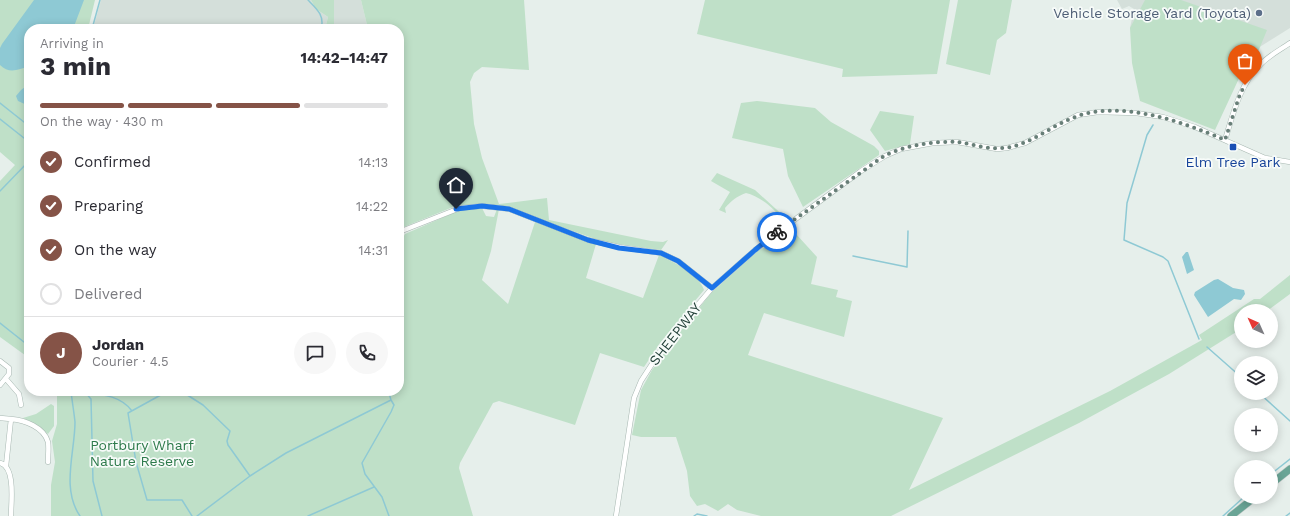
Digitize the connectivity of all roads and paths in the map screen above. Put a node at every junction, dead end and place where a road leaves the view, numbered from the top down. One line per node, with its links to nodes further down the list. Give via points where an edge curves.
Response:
1 (1290, 43): 2 (street, via 1270,56 1250,76 1240,94)
2 (1225, 140): 3 (street, SHEEPWAY, via 1265,158); 5 (street, SHEEPWAY, via 1163,117 1098,112 1078,116 1025,143 1007,148 997,149 957,142 901,149 884,156 861,171 797,218)
3 (1290, 162)
4 (404, 230): 5 (street, via 456,209 482,206 509,209 588,240 619,248 661,253 678,261)
5 (712, 288): 19 (street, SHEEPWAY, via 668,341 641,381 631,412)
6 (0, 361): 7 (street, via 9,370)
7 (6, 379): 8 (street); 9 (street, via 19,394)
8 (0, 385)
9 (21, 405)
10 (0, 418): 11 (street)
11 (11, 419): 12 (street, via 27,423 44,435 48,442); 14 (street)
12 (48, 462)
13 (0, 463): 14 (street)
14 (6, 466): 18 (street, via 12,479)
15 (1290, 469): 16 (main road)
16 (1278, 478)
17 (1246, 504): 20 (main road)
18 (11, 516)
19 (616, 516)
20 (1231, 516)

